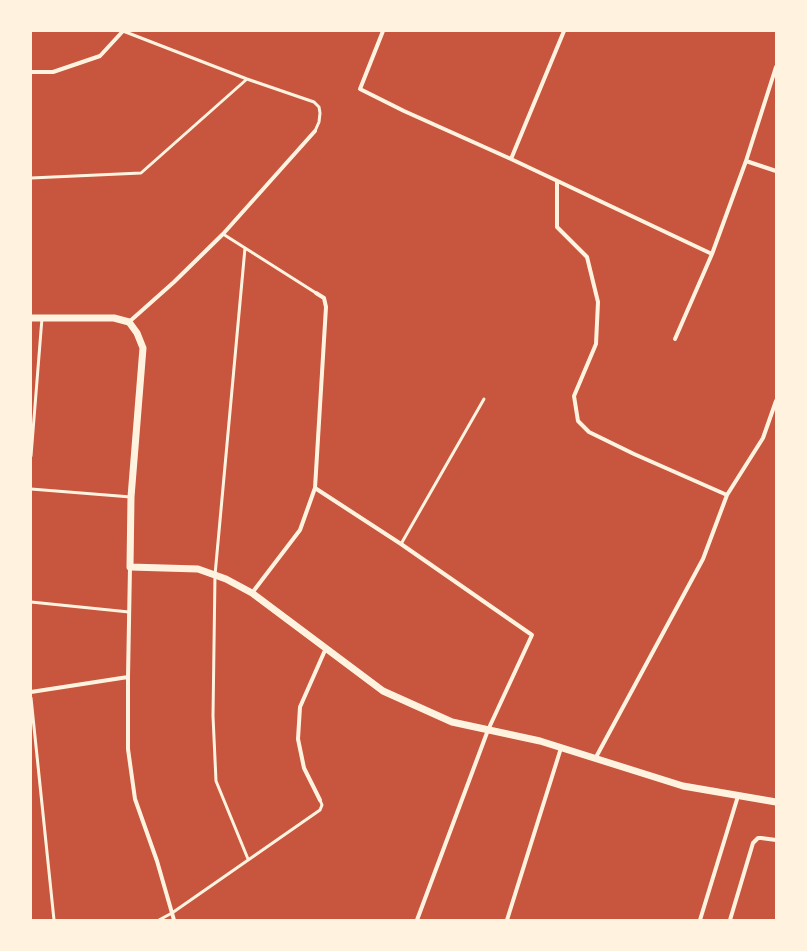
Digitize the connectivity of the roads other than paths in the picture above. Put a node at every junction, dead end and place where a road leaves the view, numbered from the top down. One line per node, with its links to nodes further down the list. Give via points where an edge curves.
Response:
1 (123, 31): 5 (street, via 100,56 53,72); 6 (lane)
2 (383, 31): 8 (street, via 360,89)
3 (564, 31): 8 (street)
4 (776, 67): 9 (street)
5 (31, 72)
6 (247, 79): 7 (lane, via 314,102 319,106 320,113); 11 (lane, via 141,173)
7 (315, 131): 13 (street)
8 (511, 159): 12 (street)
9 (746, 161): 10 (street); 15 (street)
10 (776, 171)
11 (31, 178)
12 (557, 181): 15 (street); 26 (street, via 557,227 587,257 598,302 596,344 574,396 578,421 589,432)
13 (223, 234): 14 (lane); 19 (street)
14 (245, 248): 16 (lane); 30 (lane)
15 (712, 254): 20 (street)
16 (316, 293): 24 (street, via 324,298 326,307)
17 (31, 318): 18 (street)
18 (42, 318): 19 (street, via 114,318); 23 (lane)
19 (128, 322): 27 (street, via 137,333 143,348)
20 (676, 339)
21 (484, 399): 28 (lane)
22 (776, 401): 26 (street, via 763,438)
23 (31, 456)
24 (315, 488): 28 (street); 31 (street, via 300,530)
25 (31, 489): 27 (lane)
26 (727, 495): 40 (street, via 703,559)
27 (131, 497): 29 (street)
28 (401, 544): 38 (street, via 532,635)
29 (130, 567): 30 (street, via 198,569); 33 (street)
30 (215, 575): 31 (street); 45 (lane, via 213,716 216,782)
31 (252, 592): 34 (street)
32 (31, 602): 33 (lane)
33 (129, 612): 35 (street)
34 (326, 648): 38 (street, via 384,691 452,722); 42 (street, via 300,707 298,739 304,768)
35 (128, 677): 36 (street); 46 (street, via 128,749 135,799)
36 (31, 692)
37 (31, 698): 47 (lane)
38 (488, 730): 39 (street); 50 (street)
39 (561, 748): 40 (street); 51 (street)
40 (595, 759): 41 (street, via 683,786)
41 (738, 796): 43 (street); 52 (street)
42 (320, 800): 45 (lane, via 320,810)
43 (776, 802)
44 (776, 840): 53 (street, via 758,838 753,843)
45 (248, 859): 46 (lane)
46 (172, 912): 48 (lane); 49 (street)
47 (54, 920)
48 (159, 920)
49 (174, 920)
50 (417, 920)
51 (507, 920)
52 (700, 920)
53 (730, 920)

